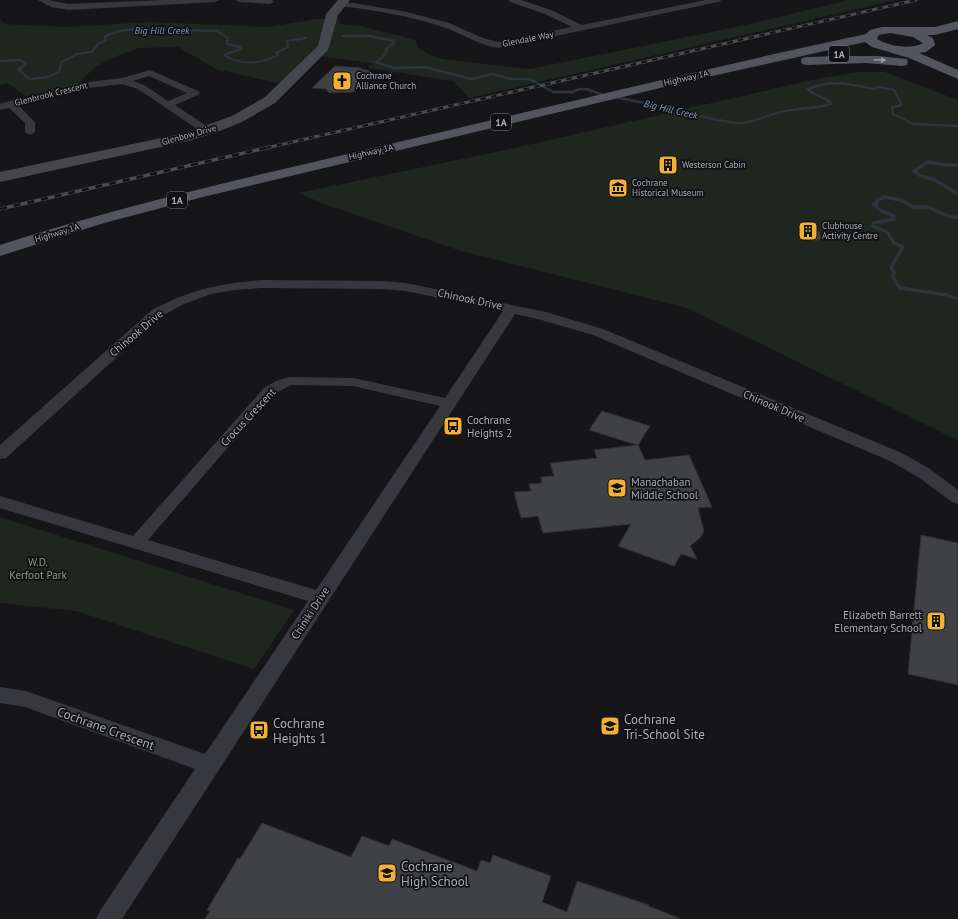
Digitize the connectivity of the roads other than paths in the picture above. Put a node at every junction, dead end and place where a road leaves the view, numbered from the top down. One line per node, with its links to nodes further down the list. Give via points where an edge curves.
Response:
1 (42, 0): 6 (street, via 68,7)
2 (215, 0): 6 (street)
3 (239, 0): 7 (street)
4 (513, 0): 10 (street)
5 (718, 0): 12 (street, Glendale Way)
6 (122, 2)
7 (270, 2)
8 (342, 2): 12 (street, Glendale Way, via 417,16 492,44 504,44); 27 (street, Glenbow Drive, via 332,14 324,47 317,56 270,100 237,119)
9 (542, 2): 10 (street)
10 (532, 6): 12 (street)
11 (958, 26): 13 (main road, via 935,31)
12 (581, 28)
13 (901, 30): 15 (main road, Highway 1A, via 876,32); 16 (main road, via 919,35)
14 (958, 32): 16 (main road)
15 (870, 37): 17 (main road, via 876,44); 19 (main road, Highway 1A / 1A)
16 (929, 43): 17 (main road, Highway 1A, via 915,51); 20 (main road, via 933,51)
17 (895, 50): 18 (main road, Highway 1A / 1A, via 852,51); 21 (main road, via 926,60)
18 (786, 62): 19 (main road, Highway 1A / 1A); 22 (main road, one-way to 22, via 888,60 921,66)
19 (744, 64): 30 (main road, Highway 1A / 1A, via 103,218)
20 (958, 65)
21 (958, 75)
22 (958, 80)
23 (122, 81): 24 (street, Glenbrook Crescent, via 80,86); 25 (street, Glenbrook Crescent, via 141,87); 25 (street, via 150,73 195,93)
24 (11, 104): 26 (street, Glenbrook Crescent); 28 (street, via 30,122)
25 (166, 105): 27 (street, Glenbrook Crescent)
26 (0, 107)
27 (208, 131): 29 (street, Glenbow Drive)
28 (30, 132)
29 (0, 178)
30 (0, 251)
31 (512, 308): 32 (street, Chiniki Drive); 33 (street, Chinook Drive, via 427,290 394,286 256,284 208,291 176,302 147,321); 34 (street, Chinook Drive, via 598,332 896,457 924,473)
32 (449, 403): 36 (street, Crocus Crescent, via 360,382 296,381 280,384 269,391); 37 (street, Chiniki Drive)
33 (0, 454)
34 (958, 498)
35 (0, 502): 36 (street)
36 (136, 543): 37 (street)
37 (320, 598): 39 (street, Chiniki Drive)
38 (0, 695): 39 (street, Cochrane Crescent, via 26,699)
39 (210, 765): 40 (street, Chiniki Drive)
40 (108, 919)

